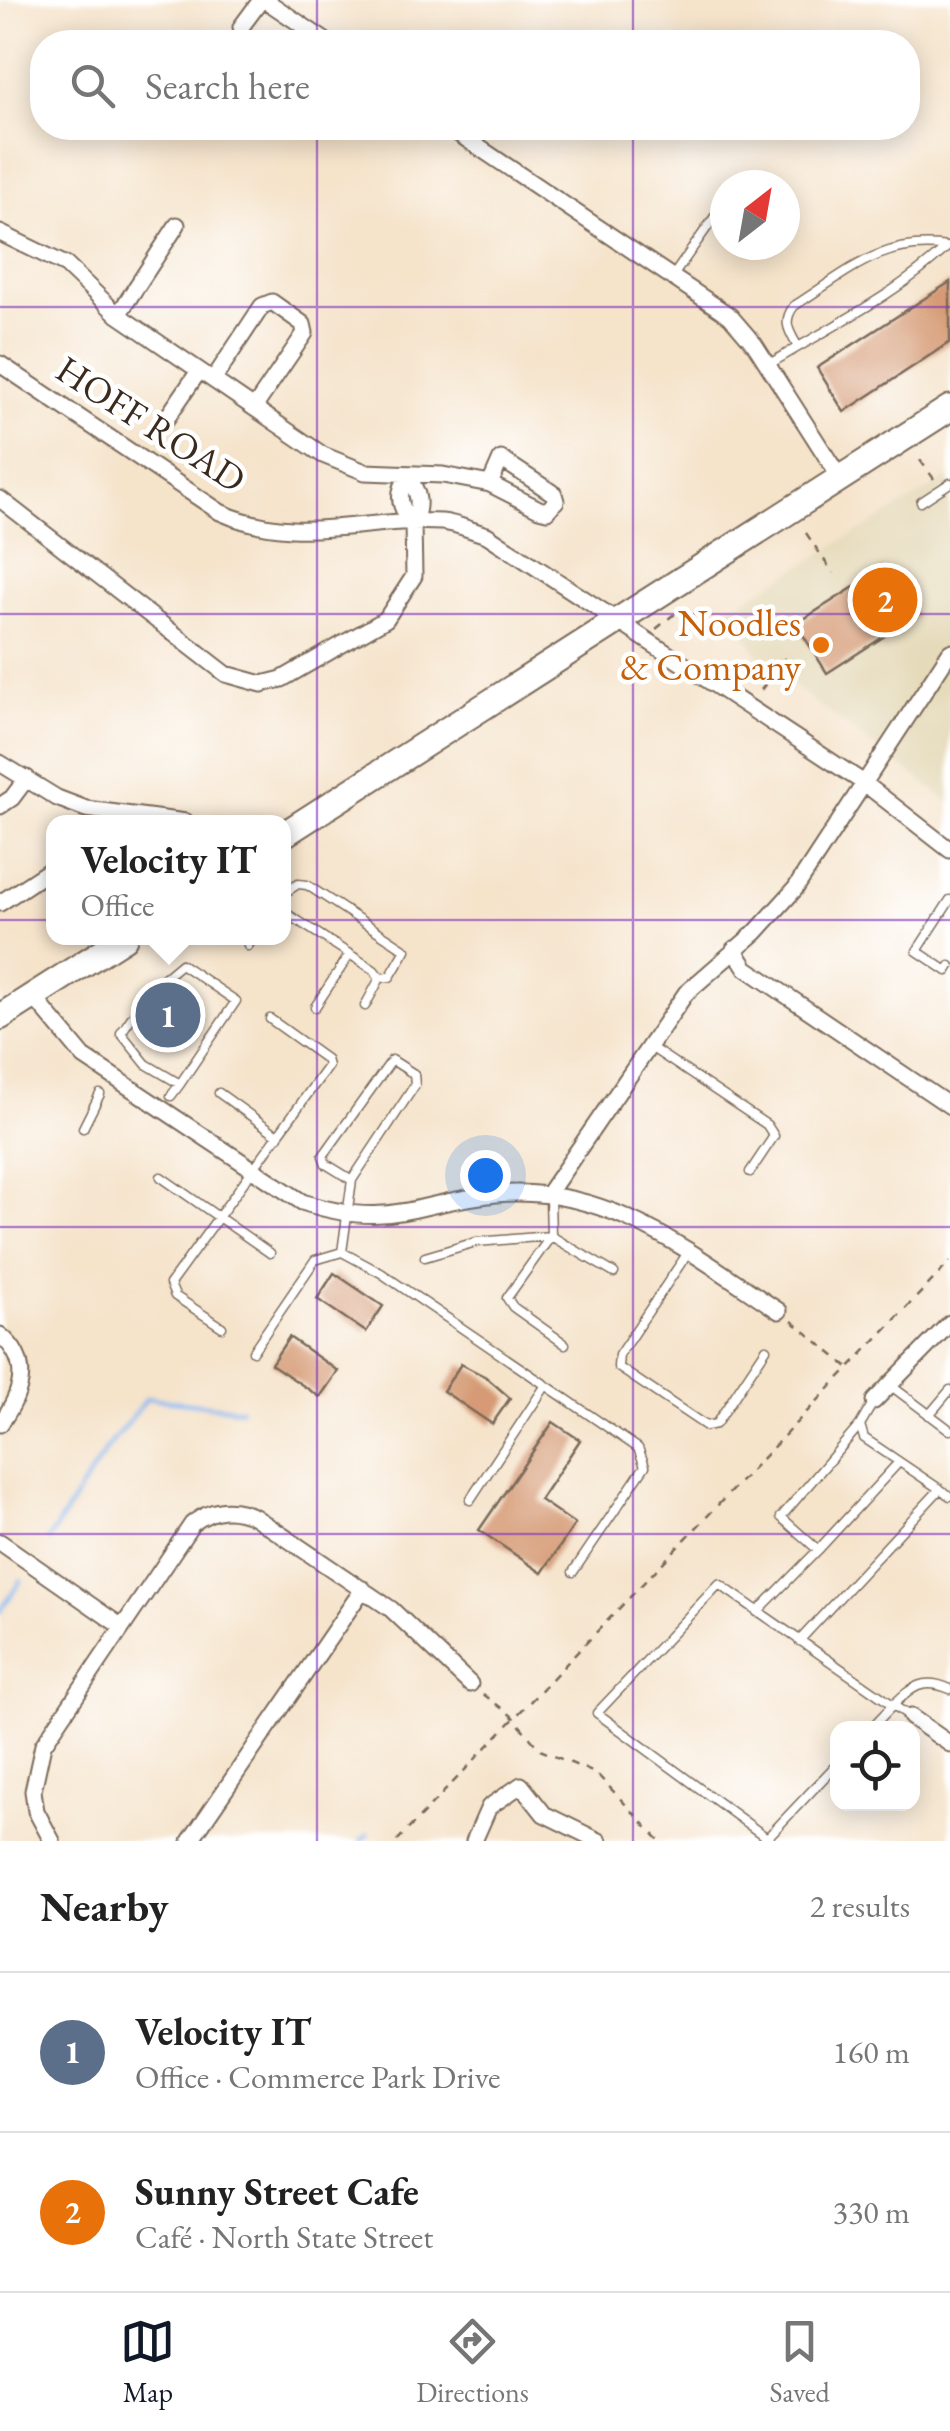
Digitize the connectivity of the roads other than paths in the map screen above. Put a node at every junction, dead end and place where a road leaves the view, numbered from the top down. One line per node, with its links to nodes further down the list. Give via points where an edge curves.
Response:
1 (263, 0): 2 (street); 3 (street)
2 (240, 27)
3 (308, 30)
4 (468, 140): 8 (street)
5 (710, 223): 8 (lane)
6 (177, 226): 9 (street)
7 (0, 232): 9 (street, via 66,265)
8 (672, 276): 12 (street, via 730,316)
9 (118, 315): 13 (street)
10 (798, 347): 10 (lane, via 927,266 948,247 913,242 883,250 794,306 787,327); 12 (lane)
11 (0, 364): 24 (street, HOFF ROAD, via 244,523 308,531)
12 (768, 365): 19 (street)
13 (199, 371): 14 (street); 17 (street)
14 (214, 380): 15 (street); 15 (street, via 262,306 272,302 303,324 305,333)
15 (254, 408): 18 (street, via 323,455 366,472)
16 (950, 408): 19 (main road)
17 (164, 422)
18 (408, 477): 21 (street); 24 (street, via 400,487 401,510)
19 (840, 478): 25 (main road)
20 (950, 483): 23 (lane)
21 (490, 484)
22 (0, 498): 24 (street, via 226,674 262,684 299,671 386,619 414,576)
23 (921, 502)
24 (413, 524): 25 (street, HOFF ROAD, via 444,522 486,535)
25 (613, 621): 29 (street, HOFF ROAD); 32 (main road)
26 (950, 652): 29 (street)
27 (0, 763): 28 (street)
28 (26, 778): 30 (street); 31 (street)
29 (864, 783): 33 (street, HOFF ROAD); 40 (street, via 795,889)
30 (0, 806)
31 (82, 815)
32 (291, 830)
33 (950, 850)
34 (46, 873): 37 (street)
35 (291, 889): 43 (lane, via 314,888 406,950 390,977)
36 (950, 901): 42 (lane, via 917,951 947,971)
37 (0, 903)
38 (291, 916): 41 (lane)
39 (113, 945): 44 (main road)
40 (734, 949): 49 (street, via 686,993); 54 (street, via 746,968)
41 (350, 954): 43 (lane); 46 (lane)
42 (950, 966)
43 (380, 978): 45 (lane)
44 (32, 996): 47 (main road); 53 (street, via 66,1041 110,1080)
45 (365, 1006)
46 (316, 1007)
47 (0, 1018)
48 (270, 1020): 56 (lane, via 328,1062)
49 (649, 1046): 58 (lane, via 767,1126 774,1136); 61 (street)
50 (180, 1084): 50 (lane, via 236,1000 180,964 151,989 121,1033 146,1064); 53 (lane)
51 (218, 1092): 56 (lane)
52 (100, 1094): 55 (lane)
53 (167, 1103): 57 (street)
54 (950, 1106)
55 (83, 1128)
56 (279, 1136): 57 (lane)
57 (253, 1172): 62 (street, via 302,1202); 63 (lane)
58 (750, 1172)
59 (161, 1177): 63 (lane)
60 (352, 1180): 60 (lane, via 415,1085 414,1074 392,1060 323,1156); 62 (lane)
61 (548, 1194): 62 (street, via 495,1194 406,1214); 64 (lane); 65 (street, via 612,1209)
62 (348, 1214): 66 (lane)
63 (218, 1217): 67 (lane); 72 (lane, via 170,1284 175,1296)
64 (551, 1236): 68 (lane, via 476,1242); 69 (lane); 74 (lane, via 507,1298)
65 (689, 1251): 70 (street); 75 (lane, via 619,1355 618,1367 706,1426 716,1424)
66 (342, 1252): 76 (lane, via 315,1260); 78 (lane)
67 (270, 1253)
68 (424, 1257)
69 (614, 1273)
70 (779, 1311)
71 (950, 1323): 77 (street)
72 (222, 1327)
73 (0, 1335): 82 (street, via 18,1356 22,1376 18,1398)
74 (565, 1344)
75 (766, 1349)
76 (254, 1352)
77 (890, 1385): 80 (street); 81 (lane)
78 (546, 1386): 88 (lane); 91 (lane, via 638,1448 645,1466)
79 (950, 1390): 81 (lane)
80 (874, 1401): 83 (lane)
81 (929, 1414): 84 (lane)
82 (0, 1424)
83 (860, 1425): 85 (lane, via 864,1438); 90 (lane, via 782,1517)
84 (950, 1430)
85 (899, 1462): 86 (lane); 90 (lane)
86 (940, 1489): 87 (lane); 95 (lane)
87 (950, 1496)
88 (470, 1500)
89 (0, 1542): 94 (street)
90 (818, 1550): 93 (lane)
91 (573, 1572)
92 (363, 1589): 94 (street, via 255,1517 215,1511 192,1524); 96 (street); 104 (street)
93 (758, 1612): 95 (lane); 102 (lane, via 719,1584 597,1714 767,1838)
94 (122, 1627): 103 (street, via 36,1763 36,1810)
95 (799, 1641): 98 (lane)
96 (470, 1684)
97 (950, 1689): 98 (lane, via 915,1684)
98 (893, 1705): 99 (lane); 100 (lane)
99 (911, 1717): 101 (street)
100 (877, 1721)
101 (950, 1744)
102 (830, 1772)
103 (52, 1841)
104 (190, 1841)
105 (474, 1841): 106 (street, via 489,1808 521,1784 544,1814)
106 (599, 1841)

